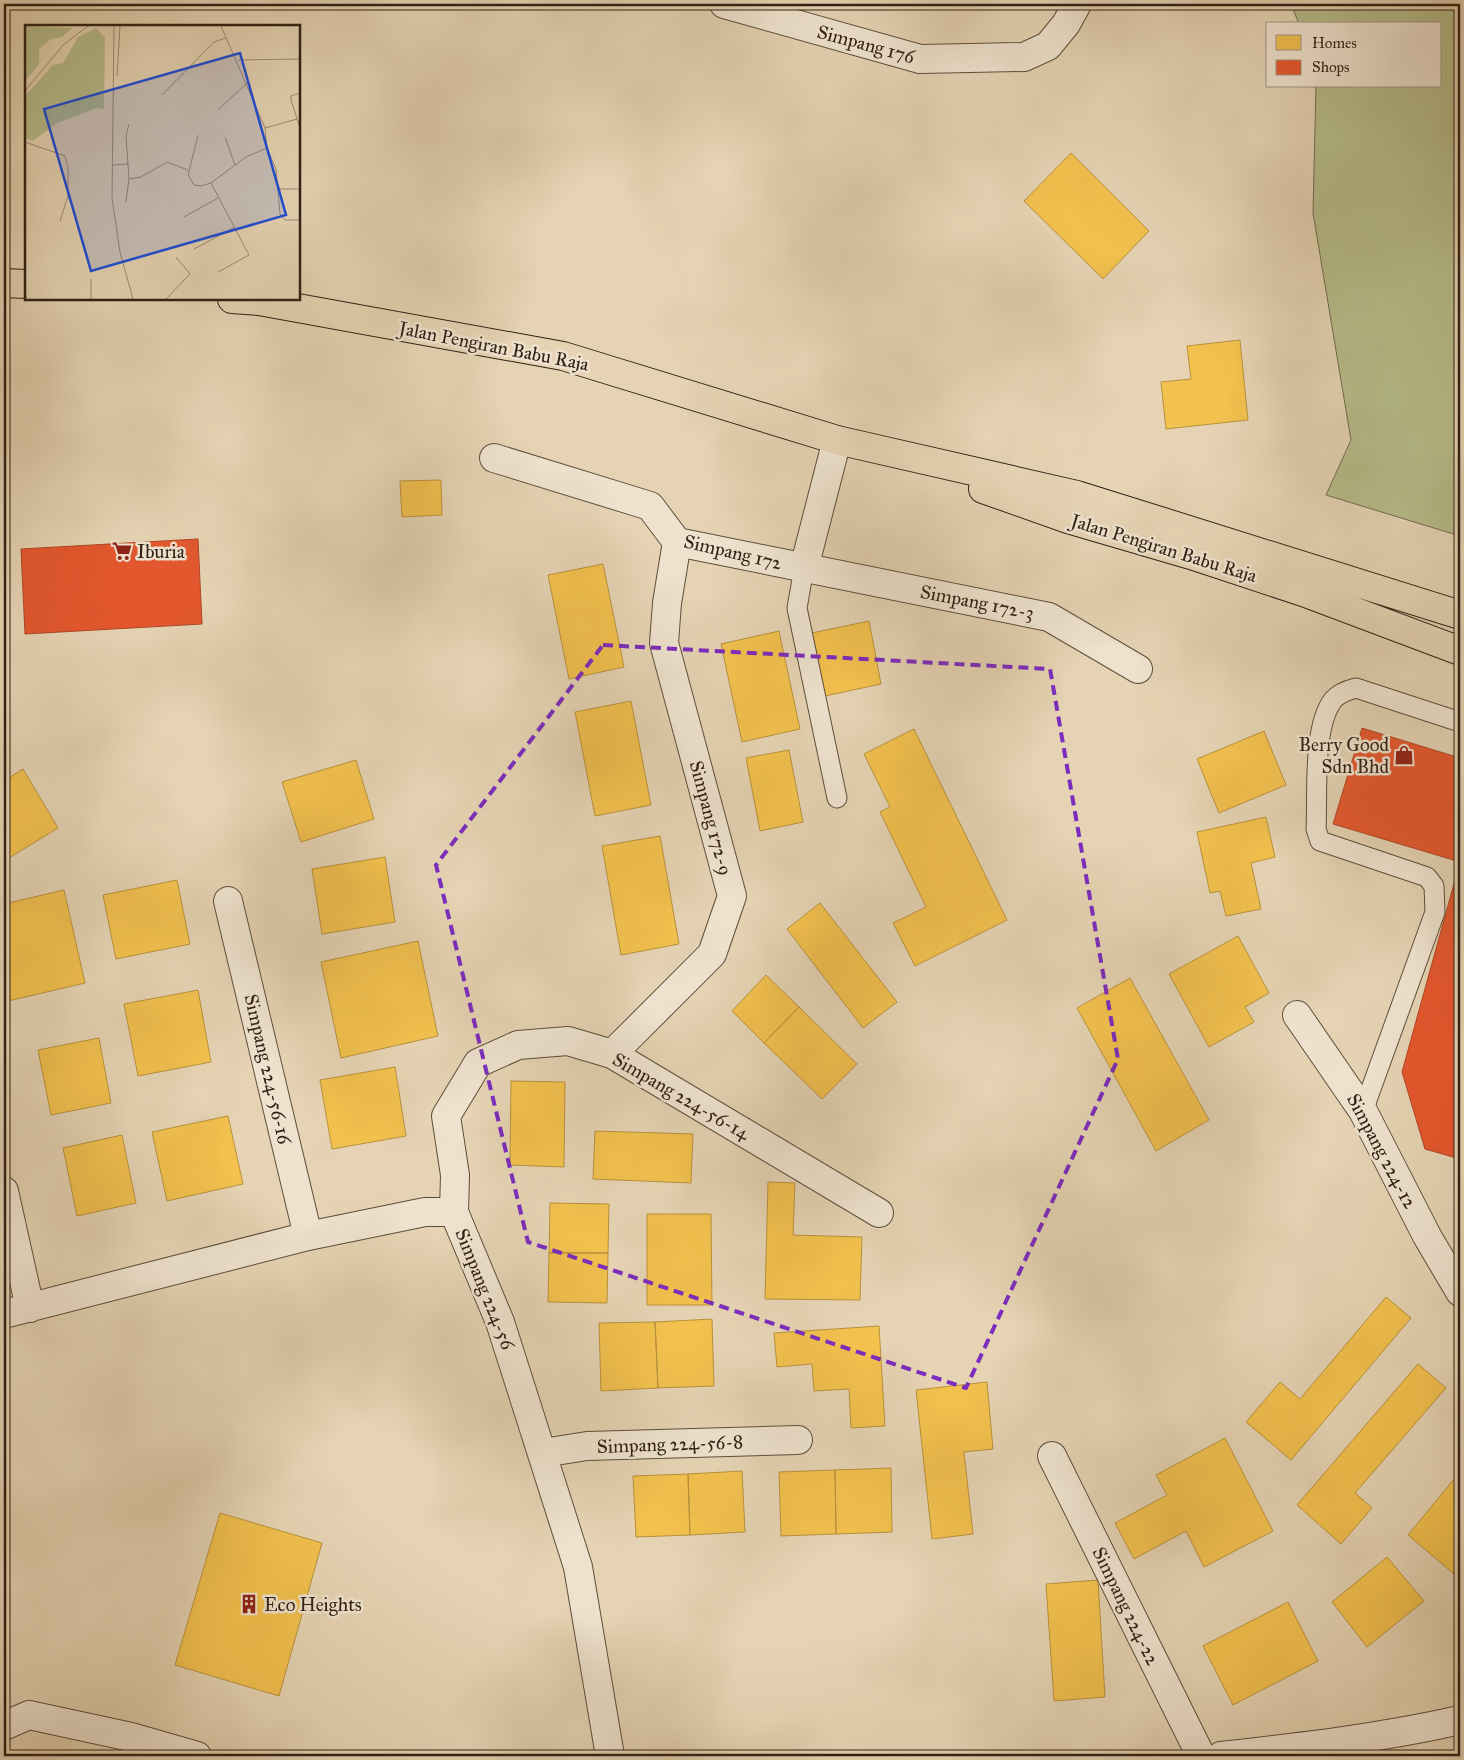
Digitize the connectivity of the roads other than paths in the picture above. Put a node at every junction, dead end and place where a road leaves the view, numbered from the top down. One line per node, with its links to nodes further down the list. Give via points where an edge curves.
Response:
1 (724, 4): 2 (street, Simpang 176, via 920,60 1024,57 1048,46)
2 (1077, 4)
3 (4, 284): 4 (main road)
4 (25, 284)
5 (246, 300): 6 (main road, Jalan Pengiran Babu Raja, via 563,356)
6 (837, 440): 7 (main road, Jalan Pengiran Babu Raja); 10 (street, Simpang 172)
7 (866, 447): 11 (main road, Jalan Pengiran Babu Raja, via 1077,495); 12 (main road, Jalan Pengiran Babu Raja, via 1068,519 1303,592)
8 (494, 458): 9 (street, Simpang 172, via 650,506)
9 (678, 542): 10 (street, Simpang 172); 18 (street, Simpang 172-9, via 667,603 664,643 732,896 712,954)
10 (804, 568): 13 (street, Simpang 172-3, via 1049,617); 15 (lane, via 797,608)
11 (1460, 615)
12 (1460, 651)
13 (1138, 669)
14 (1460, 722): 19 (lane, via 1356,688 1345,690 1333,700 1318,741 1316,829 1320,841 1427,877 1434,886 1435,912)
15 (837, 798)
16 (228, 901): 23 (street, Simpang 224-56-16)
17 (1297, 1015): 19 (street, Simpang 224-12)
18 (612, 1054): 21 (street, Simpang 224-56-14, via 568,1041 518,1045 478,1063 446,1116 455,1175); 22 (street, Simpang 224-56-14)
19 (1363, 1111): 24 (street, Simpang 224-12, via 1427,1236)
20 (4, 1191): 25 (street)
21 (454, 1212): 23 (street, Simpang 224-56, via 425,1212); 28 (street, Simpang 224-56, via 500,1322)
22 (879, 1213)
23 (308, 1236): 25 (street, Simpang 224-56)
24 (1460, 1292)
25 (30, 1308): 26 (street, Simpang 224-56)
26 (4, 1314)
27 (798, 1440): 28 (street, Simpang 224-56-8, via 587,1446)
28 (543, 1453): 34 (street, Simpang 224-56, via 578,1567)
29 (1052, 1456): 35 (street, Simpang 224-22)
30 (1460, 1720): 32 (street)
31 (4, 1726): 33 (street, via 29,1715 131,1737)
32 (1406, 1744): 36 (street, via 1312,1746)
33 (197, 1756)
34 (610, 1756)
35 (1201, 1756)
36 (1221, 1756)

